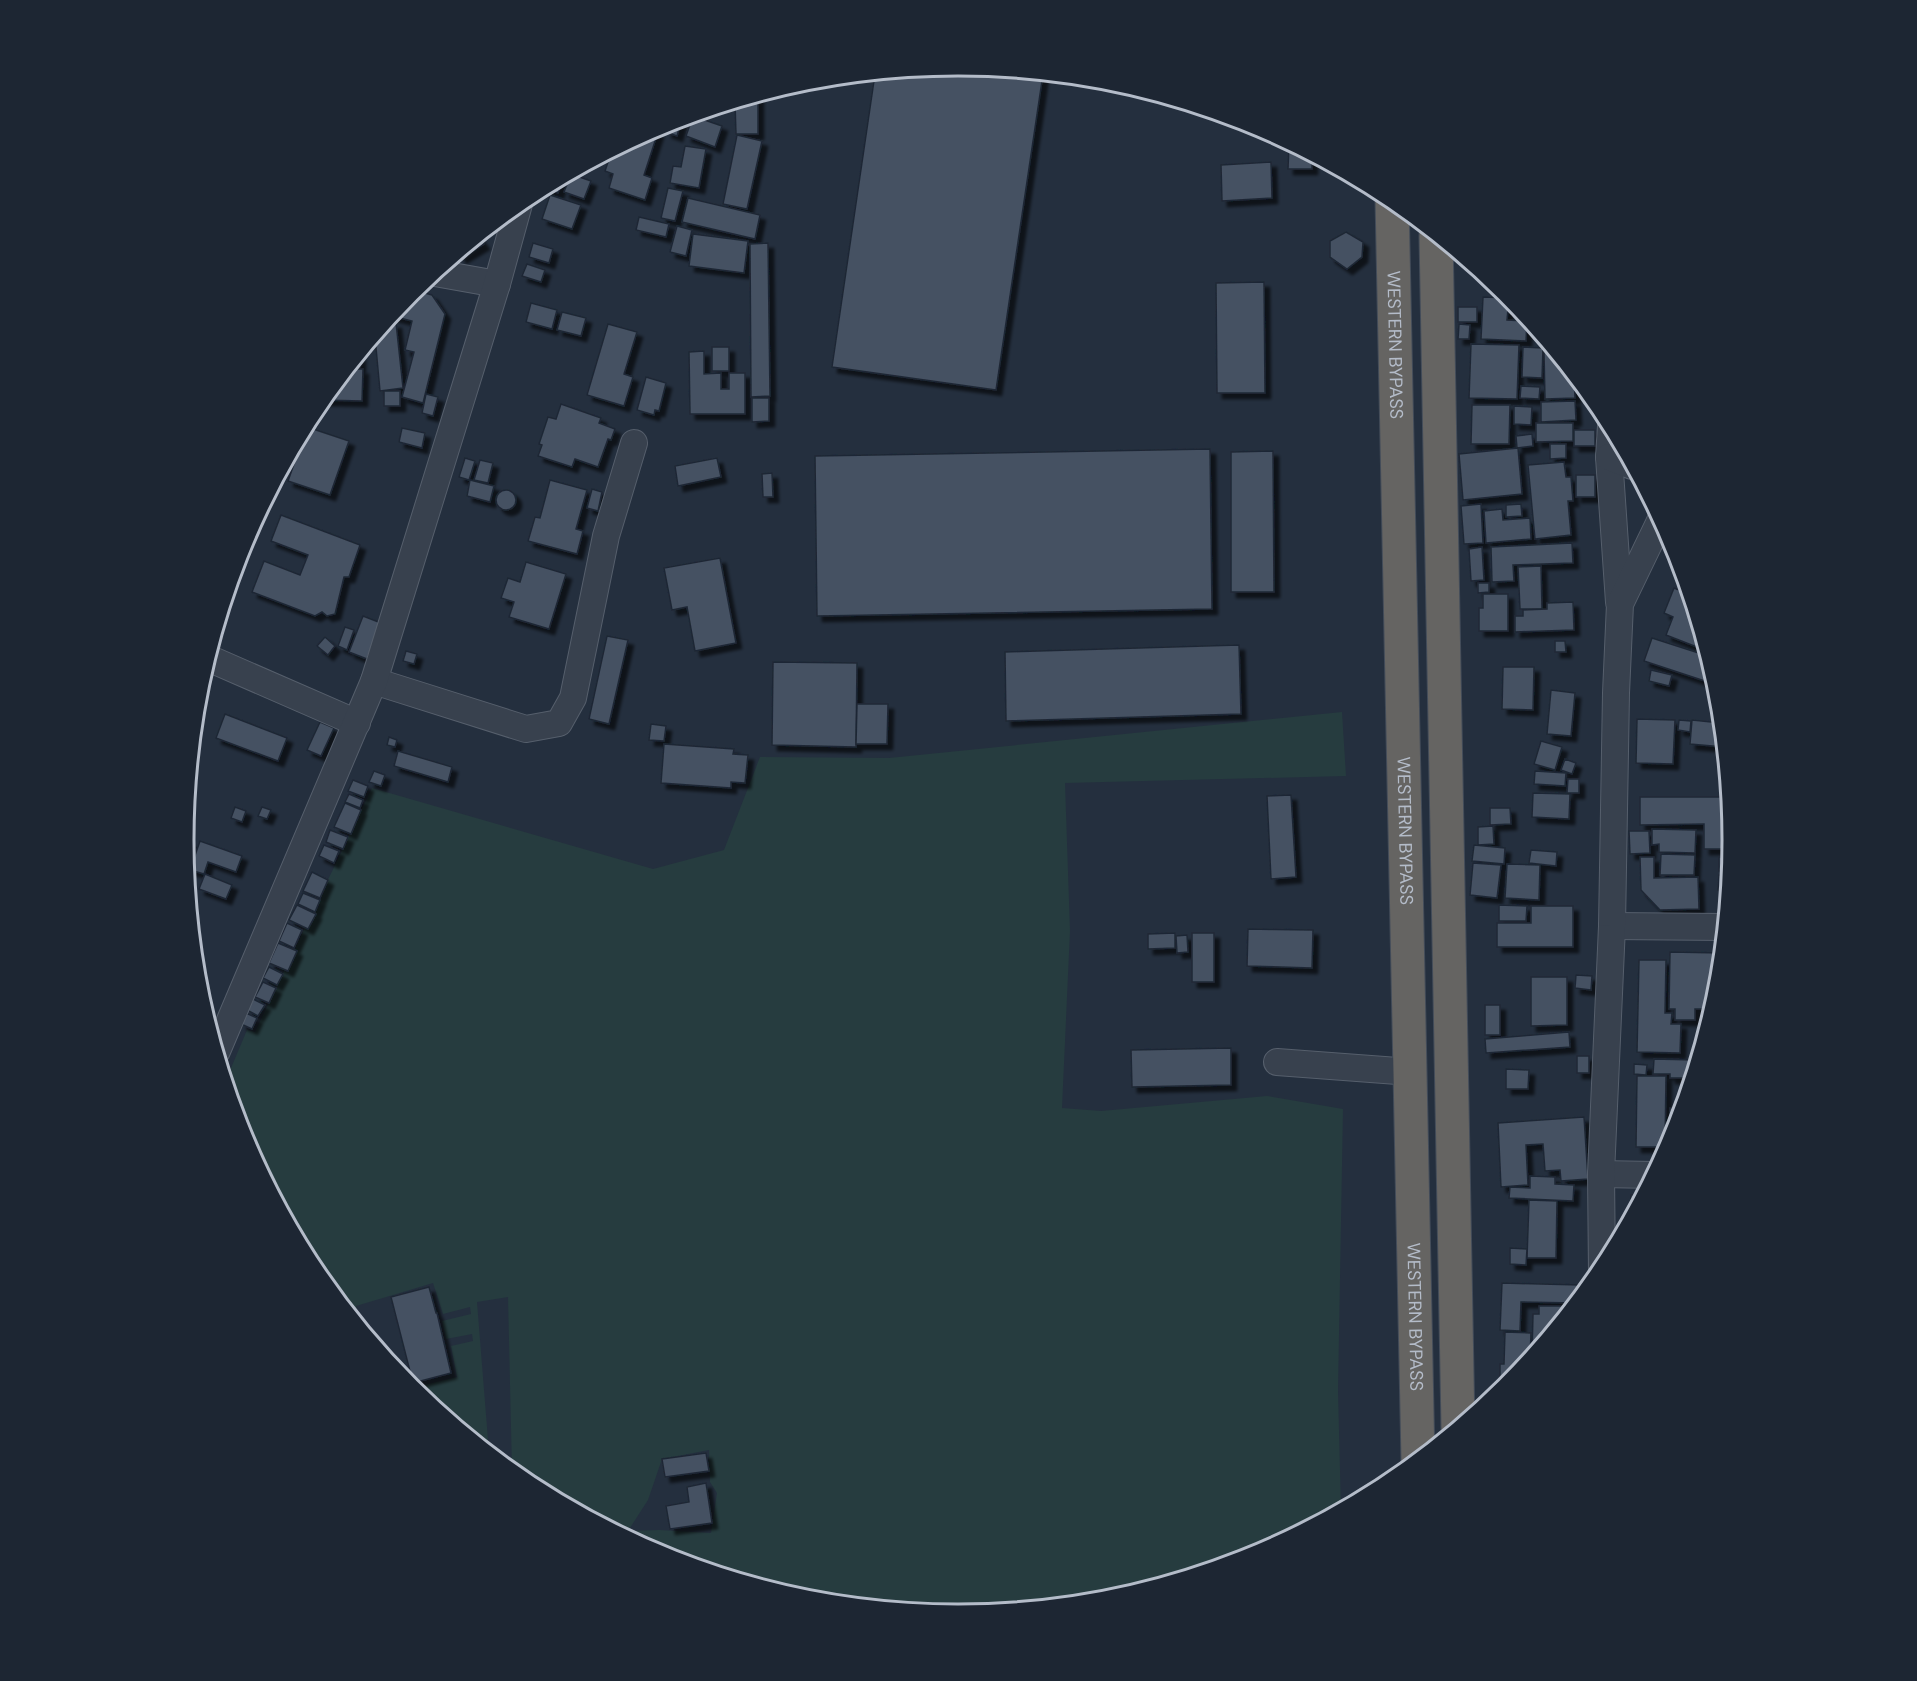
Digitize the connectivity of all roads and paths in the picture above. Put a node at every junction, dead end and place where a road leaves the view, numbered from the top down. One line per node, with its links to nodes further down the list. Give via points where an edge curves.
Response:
1 (1392, 212): 17 (highway, WESTERN BYPASS)
2 (515, 218): 5 (street)
3 (1436, 244): 21 (highway)
4 (445, 275): 5 (street)
5 (497, 284): 11 (street)
6 (634, 443): 11 (street, via 606,537 573,698 559,723 526,729)
7 (1621, 461): 9 (street)
8 (1656, 530): 9 (street)
9 (1620, 604): 13 (street)
10 (216, 662): 12 (street)
11 (374, 681): 12 (street)
12 (357, 723): 15 (street)
13 (1612, 926): 14 (street); 18 (street)
14 (1717, 927)
15 (222, 1040)
16 (1277, 1062): 17 (street)
17 (1411, 1072): 22 (highway, WESTERN BYPASS)
18 (1601, 1174): 19 (street); 20 (street)
19 (1645, 1175)
20 (1602, 1252)
21 (1458, 1419)
22 (1418, 1451)

